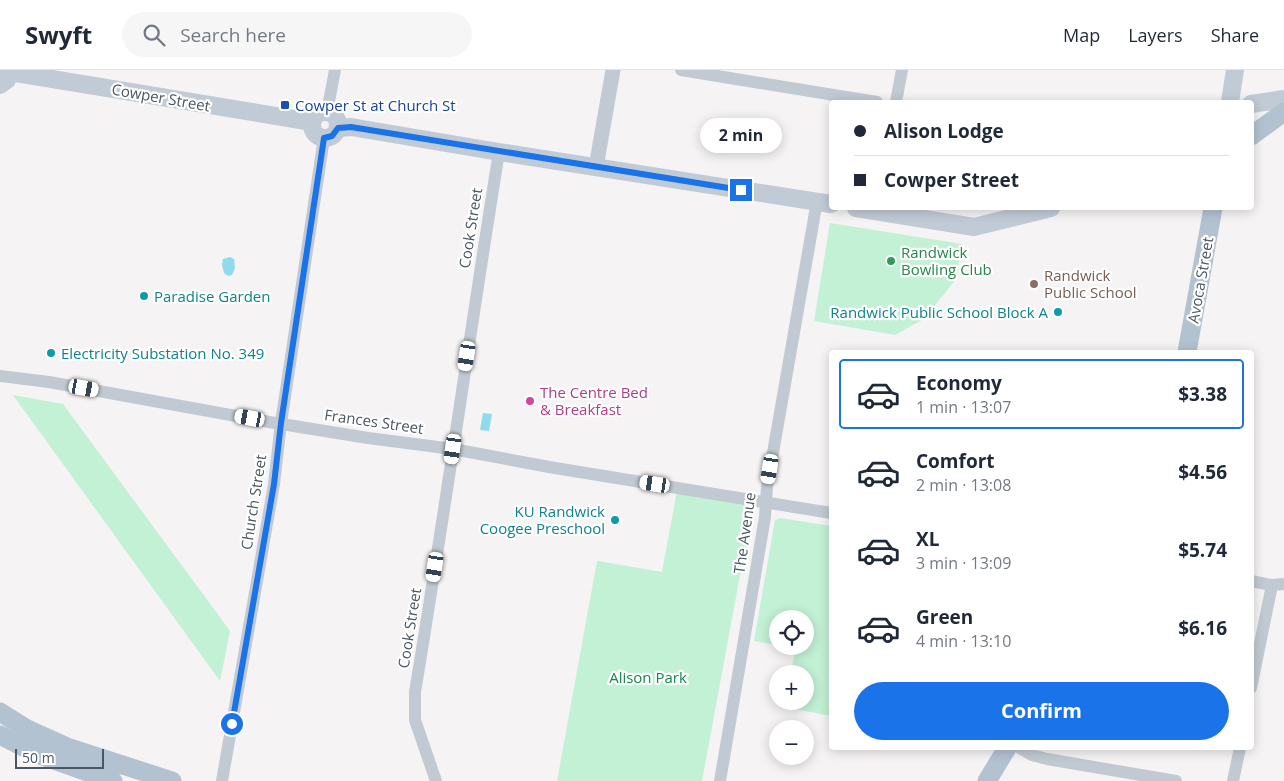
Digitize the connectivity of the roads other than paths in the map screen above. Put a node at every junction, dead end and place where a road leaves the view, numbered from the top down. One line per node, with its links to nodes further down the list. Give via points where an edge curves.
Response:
1 (335, 70): 13 (street)
2 (613, 70): 19 (street)
3 (681, 70): 6 (street)
4 (902, 70): 11 (street)
5 (1235, 70): 8 (main road)
6 (720, 73): 10 (street)
7 (6, 76): 15 (main road, Cowper Street)
8 (1235, 99)
9 (1284, 99): 12 (main road)
10 (866, 100)
11 (896, 100)
12 (1254, 104)
13 (327, 112): 15 (main road, via 317,115); 16 (main road, via 336,118)
14 (1284, 112): 17 (main road)
15 (312, 122): 16 (main road, via 315,133 320,137)
16 (331, 133): 18 (main road, via 351,127); 26 (street, Church Street)
17 (1254, 134)
18 (498, 152): 19 (main road); 27 (street, Cook Street)
19 (596, 167): 20 (main road)
20 (824, 202): 28 (street, The Avenue, via 771,460)
21 (885, 210): 22 (main road, via 974,226)
22 (1042, 210)
23 (1212, 210): 24 (main road, Avoca Street)
24 (1187, 350)
25 (0, 376): 26 (street, Frances Street)
26 (281, 423): 27 (street, Frances Street); 40 (street, Church Street, via 274,484)
27 (453, 449): 28 (street, Frances Street); 41 (street, Cook Street, via 414,704 417,727)
28 (766, 502): 29 (street, Frances Street); 42 (street, The Avenue)
29 (829, 513)
30 (1254, 581): 31 (street)
31 (1278, 584): 32 (street)
32 (1254, 676)
33 (0, 712): 39 (main road, via 26,729 68,747)
34 (0, 735): 38 (main road, via 37,754)
35 (1006, 750): 43 (main road)
36 (1023, 750): 44 (street, via 1047,759)
37 (1240, 750): 45 (street)
38 (112, 781)
39 (172, 781)
40 (222, 781)
41 (436, 781)
42 (720, 781)
43 (987, 781)
44 (1176, 781)
45 (1234, 781)

